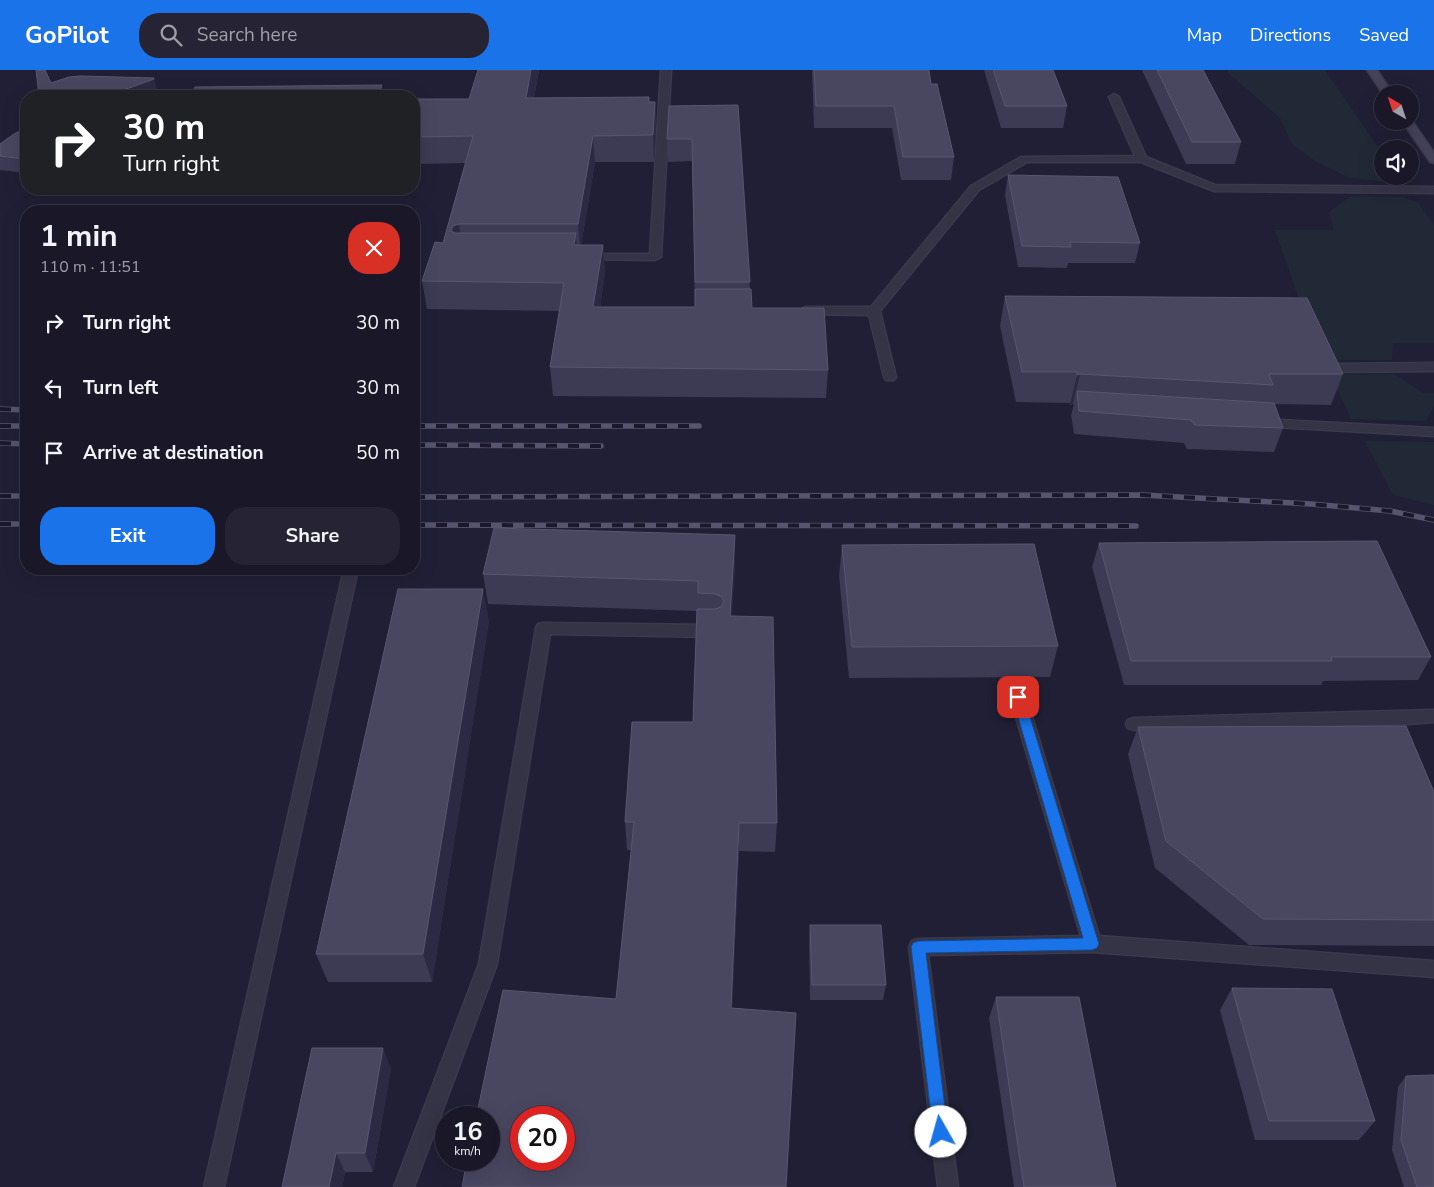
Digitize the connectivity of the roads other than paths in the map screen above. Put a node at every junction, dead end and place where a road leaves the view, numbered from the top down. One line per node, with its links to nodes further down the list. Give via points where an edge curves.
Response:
1 (666, 70): 9 (lane, via 655,257)
2 (1372, 70): 3 (main road)
3 (1382, 85)
4 (1114, 97): 6 (lane)
5 (1413, 130): 7 (main road)
6 (1142, 159): 8 (lane, via 1214,188); 11 (lane, via 1025,159 975,188)
7 (1434, 160)
8 (1434, 190)
9 (569, 257)
10 (797, 311): 11 (lane)
11 (874, 311): 14 (lane)
12 (1434, 366): 13 (lane)
13 (1330, 368)
14 (890, 376)
15 (1248, 422): 16 (lane)
16 (1434, 432)
17 (351, 575): 24 (lane)
18 (714, 631): 25 (lane, via 543,628 488,964)
19 (1018, 697): 22 (lane)
20 (1434, 716): 21 (lane)
21 (1134, 724)
22 (1092, 944): 23 (lane); 26 (lane, via 918,947)
23 (1434, 969)
24 (214, 1187)
25 (404, 1187)
26 (948, 1187)

